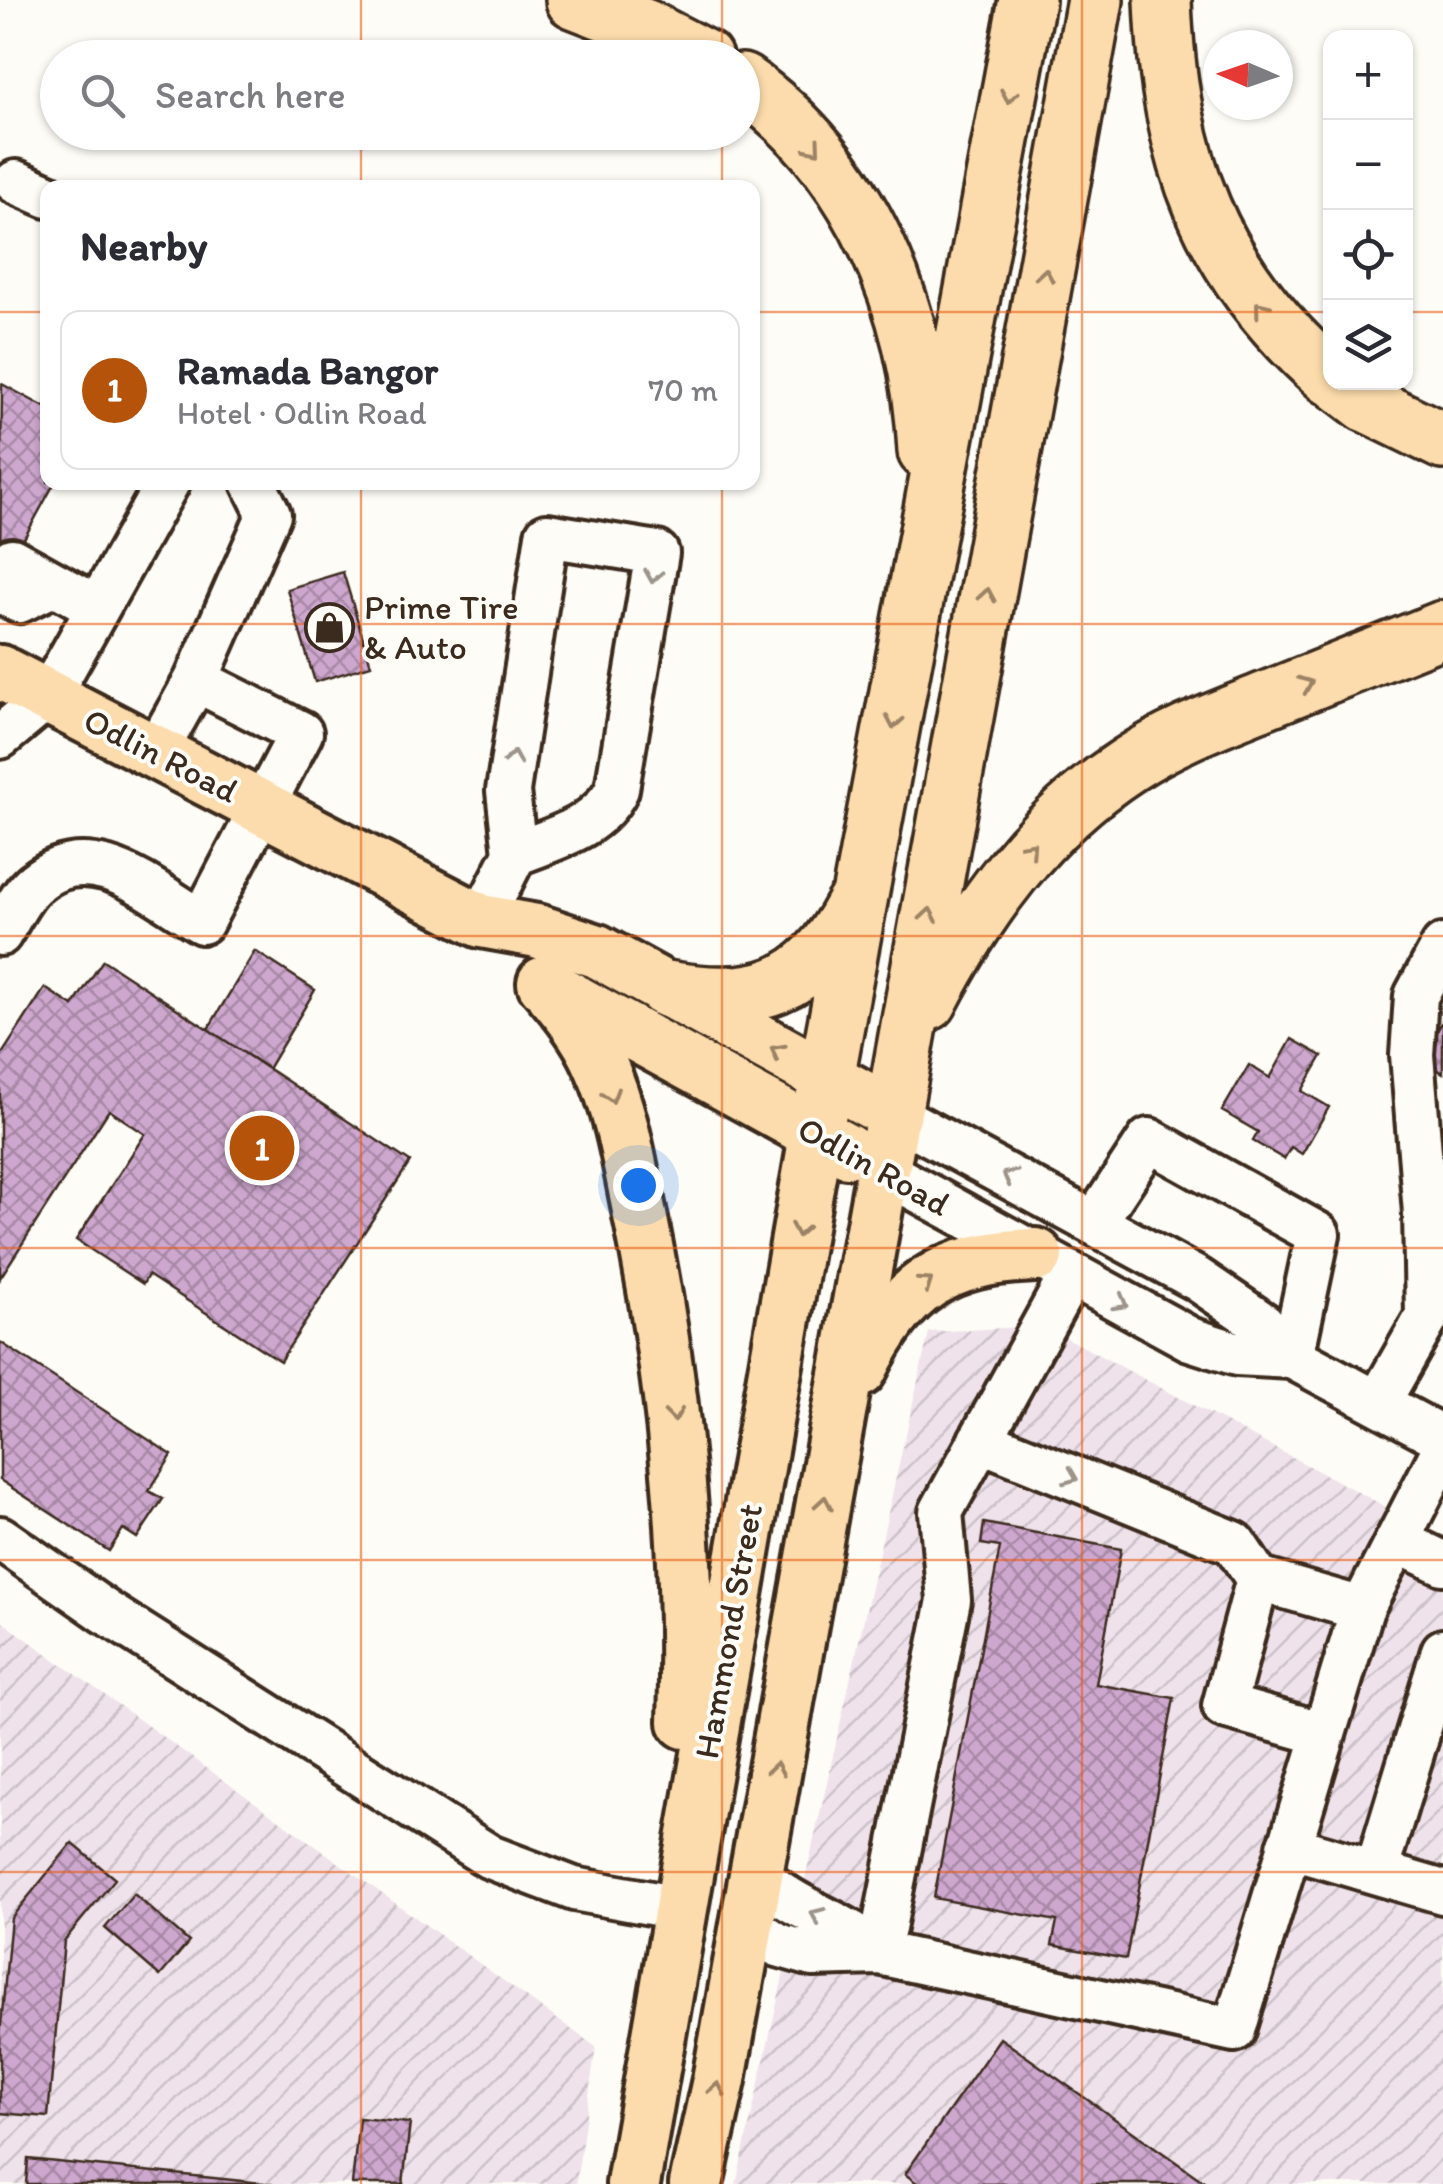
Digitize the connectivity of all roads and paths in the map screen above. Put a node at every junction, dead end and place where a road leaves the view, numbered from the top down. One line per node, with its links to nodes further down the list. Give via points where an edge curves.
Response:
1 (574, 0): 5 (highway)
2 (1027, 0): 12 (highway, one-way to 12)
3 (1095, 0): 29 (highway, one-way to 3)
4 (1164, 0): 7 (highway, one-way to 4, via 1269,319 1219,245 1176,119)
5 (669, 40)
6 (760, 97): 12 (highway, one-way to 12, via 832,170 898,292 923,410)
7 (1323, 370)
8 (1349, 390): 9 (highway)
9 (1443, 441)
10 (163, 490): 14 (street)
11 (257, 490): 17 (street, via 269,514)
12 (925, 553): 23 (highway, one-way to 23)
13 (6, 575): 14 (street, via 54,584)
14 (95, 606): 18 (street)
15 (1443, 629): 29 (highway, one-way to 15, via 992,895 1080,800 1186,733)
16 (0, 672): 18 (main road, Odlin Road)
17 (196, 680): 20 (street); 21 (street, via 301,733)
18 (48, 697): 19 (street); 20 (main road, Odlin Road)
19 (0, 736)
20 (155, 752): 21 (main road, Odlin Road)
21 (262, 808): 24 (main road, Odlin Road); 25 (street, via 202,922 106,865 71,862 33,884)
22 (515, 854): 22 (street, one-way to 22, via 508,791 547,535 656,553 618,788 587,825); 24 (street)
23 (864, 881): 28 (highway, via 824,954 784,983 736,995); 30 (highway)
24 (482, 921): 27 (main road, Odlin Road); 28 (main road, Odlin Road, via 570,940)
25 (0, 934)
26 (1443, 946): 36 (street, via 1416,996 1412,1054)
27 (544, 983): 32 (main road, Odlin Road); 54 (main road, one-way to 54, via 588,1040 612,1094 664,1340 686,1578)
28 (666, 989): 30 (main road, Odlin Road, one-way to 28)
29 (905, 1049): 31 (highway)
30 (826, 1078): 31 (main road, Odlin Road); 32 (main road, Hammond Street)
31 (893, 1114): 33 (main road, Hammond Street); 34 (street, Odlin Road, one-way to 31)
32 (816, 1134): 33 (main road, Odlin Road); 54 (main road, Hammond Street, one-way to 54)
33 (883, 1170): 35 (street, Odlin Road); 39 (main road, Hammond Street)
34 (1095, 1222): 37 (street, Odlin Road, via 1243,1308); 37 (street, via 1149,1140 1318,1234)
35 (1053, 1265): 37 (street, Odlin Road, one-way to 37, via 1213,1348); 39 (main road, one-way to 35, via 871,1347 919,1286 980,1259); 41 (street)
36 (1435, 1320): 38 (street)
37 (1292, 1358): 38 (street, Odlin Road)
38 (1378, 1403): 40 (street, Odlin Road)
39 (839, 1422): 52 (main road, Hammond Street, one-way to 39)
40 (1443, 1438)
41 (980, 1440): 46 (street, one-way to 46, via 1234,1544); 56 (street, via 941,1512 949,1600)
42 (1443, 1451): 44 (street)
43 (0, 1538): 54 (street, via 490,1857 559,1885)
44 (1397, 1542): 45 (street); 47 (street)
45 (1443, 1563)
46 (1258, 1579): 47 (street); 49 (street, via 1224,1706)
47 (1362, 1609): 49 (street)
48 (1443, 1651): 51 (street)
49 (1324, 1734): 50 (street)
50 (1290, 1848): 51 (street); 56 (street, via 1234,2030)
51 (1376, 1872): 53 (street)
52 (757, 1874): 55 (main road, Hammond Street); 56 (street, one-way to 52, via 848,1929 788,1902)
53 (1443, 1892)
54 (678, 1908): 55 (main road); 57 (main road, Hammond Street)
55 (748, 1925): 56 (street, via 778,1945 814,1956); 58 (main road, Hammond Street, one-way to 55)
56 (878, 1953)
57 (634, 2184)
58 (696, 2184)

